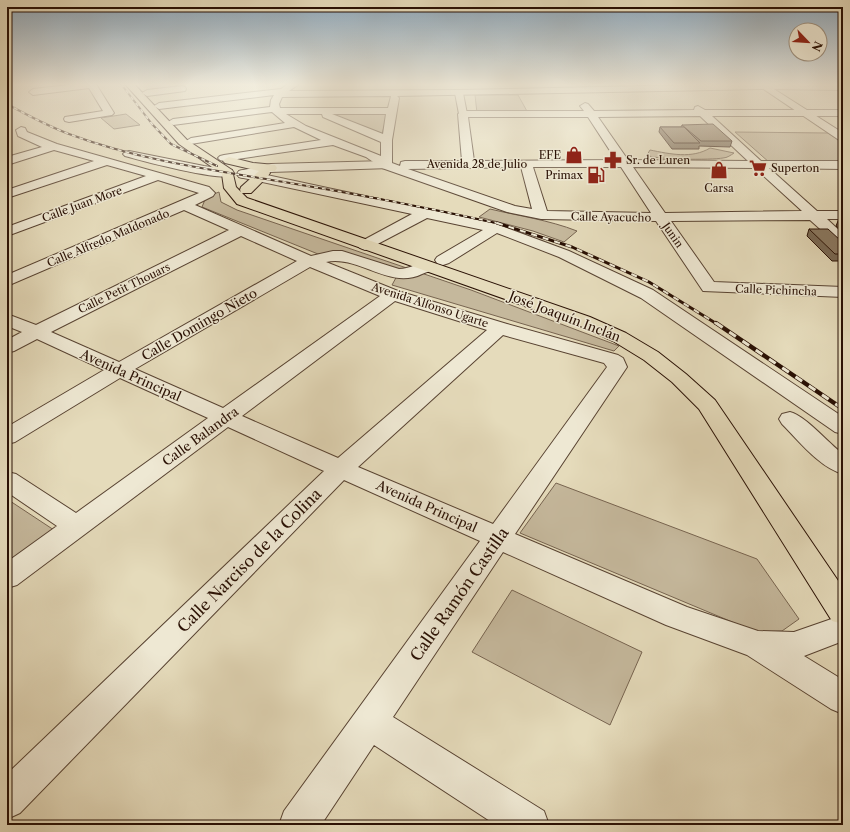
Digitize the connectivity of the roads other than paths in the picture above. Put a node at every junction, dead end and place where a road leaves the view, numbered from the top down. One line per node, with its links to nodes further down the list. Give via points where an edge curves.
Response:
1 (165, 123): 34 (main road, via 183,142 217,164)
2 (174, 123): 21 (main road)
3 (344, 123): 20 (street)
4 (390, 123): 20 (street)
5 (466, 123): 29 (street)
6 (597, 123): 11 (street, Junin)
7 (714, 123): 14 (street)
8 (820, 123): 17 (street)
9 (294, 124): 21 (street); 22 (street)
10 (586, 127): 11 (street)
11 (601, 127): 12 (street); 28 (street, Junin)
12 (617, 127)
13 (704, 128): 14 (street)
14 (720, 128): 15 (street); 31 (street)
15 (735, 128)
16 (810, 128): 17 (street)
17 (828, 128): 18 (street); 19 (street)
18 (843, 128)
19 (843, 138)
20 (386, 140): 32 (street)
21 (191, 141): 34 (main road)
22 (335, 141): 32 (street, via 370,155); 34 (street)
23 (98, 147): 24 (street, via 17,130 34,141)
24 (53, 148): 26 (street); 27 (street)
25 (122, 152): 34 (street, via 176,164)
26 (7, 161)
27 (107, 161): 35 (street); 36 (street)
28 (624, 163): 30 (street, Avenida 28 de Julio); 31 (street, Avenida 28 de Julio); 43 (street, Junin)
29 (468, 164): 30 (street, Avenida 28 de Julio); 32 (street, Avenida 28 de Julio)
30 (526, 164): 40 (street)
31 (757, 164): 33 (street, Avenida 28 de Julio); 41 (street)
32 (386, 165): 34 (street, Avenida 28 de Julio); 40 (street, Calle Ayacucho, via 512,209)
33 (843, 165)
34 (245, 172): 38 (main road, José Joaquín Inclán, via 253,202); 38 (main road, José Joaquín Inclán, via 230,188 242,201); 39 (street)
35 (158, 176): 37 (street, Calle Alfredo Maldonado, via 208,193); 46 (street, Calle Juan More)
36 (7, 194)
37 (184, 205): 45 (street, Avenida Alfonso Ugarte); 51 (street, Calle Alfredo Maldonado)
38 (262, 207): 48 (main road, José Joaquín Inclán)
39 (425, 213): 44 (street); 48 (street)
40 (541, 215): 43 (street, Calle Ayacucho)
41 (812, 215): 42 (street, Calle Ayacucho); 43 (street, Calle Ayacucho); 47 (street)
42 (843, 215)
43 (661, 217): 52 (street, Junin)
44 (496, 228): 50 (street, Calle Domingo Nieto); 63 (street, via 564,254 647,294)
45 (241, 230): 49 (street, Avenida Alfonso Ugarte); 57 (street, Calle Petit Thouars)
46 (7, 232)
47 (843, 242)
48 (365, 245): 50 (main road, José Joaquín Inclán)
49 (309, 261): 50 (street, Calle Domingo Nieto, via 342,256 398,274 410,274); 54 (street, Avenida Alfonso Ugarte); 60 (street, Calle Domingo Nieto)
50 (435, 263): 71 (main road, José Joaquín Inclán, via 614,333 662,363 685,382 707,405)
51 (7, 281)
52 (710, 288): 53 (street, Calle Pichincha)
53 (843, 292)
54 (392, 295): 56 (street, Avenida Alfonso Ugarte); 61 (street, Calle Balandra)
55 (7, 318): 57 (street, Avenida Principal)
56 (500, 328): 59 (street, Avenida Alfonso Ugarte); 66 (street, Calle Narciso de la Colina)
57 (36, 332): 58 (street, Calle Petit Thouars); 60 (street, Avenida Principal)
58 (7, 347)
59 (616, 362): 69 (street, Calle Ramón Castilla, via 617,367)
60 (120, 369): 61 (street, Avenida Principal); 64 (street, Calle Domingo Nieto)
61 (225, 417): 66 (street, Avenida Principal); 68 (street, Calle Balandra)
62 (790, 419): 65 (street, via 823,451)
63 (843, 427)
64 (7, 437)
65 (843, 466)
66 (341, 469): 69 (street, Avenida Principal); 76 (street, Calle Narciso de la Colina)
67 (7, 480): 68 (street)
68 (76, 526): 70 (street, Calle Balandra)
69 (498, 538): 73 (street, Avenida Principal, via 677,616); 75 (street, Calle Ramón Castilla)
70 (7, 577)
71 (843, 612)
72 (843, 628): 73 (street, via 794,646)
73 (758, 645): 74 (street, Avenida Principal)
74 (843, 698)
75 (370, 722): 77 (street, Calle Ramón Castilla); 78 (street)
76 (7, 800)
77 (298, 825)
78 (530, 825)

